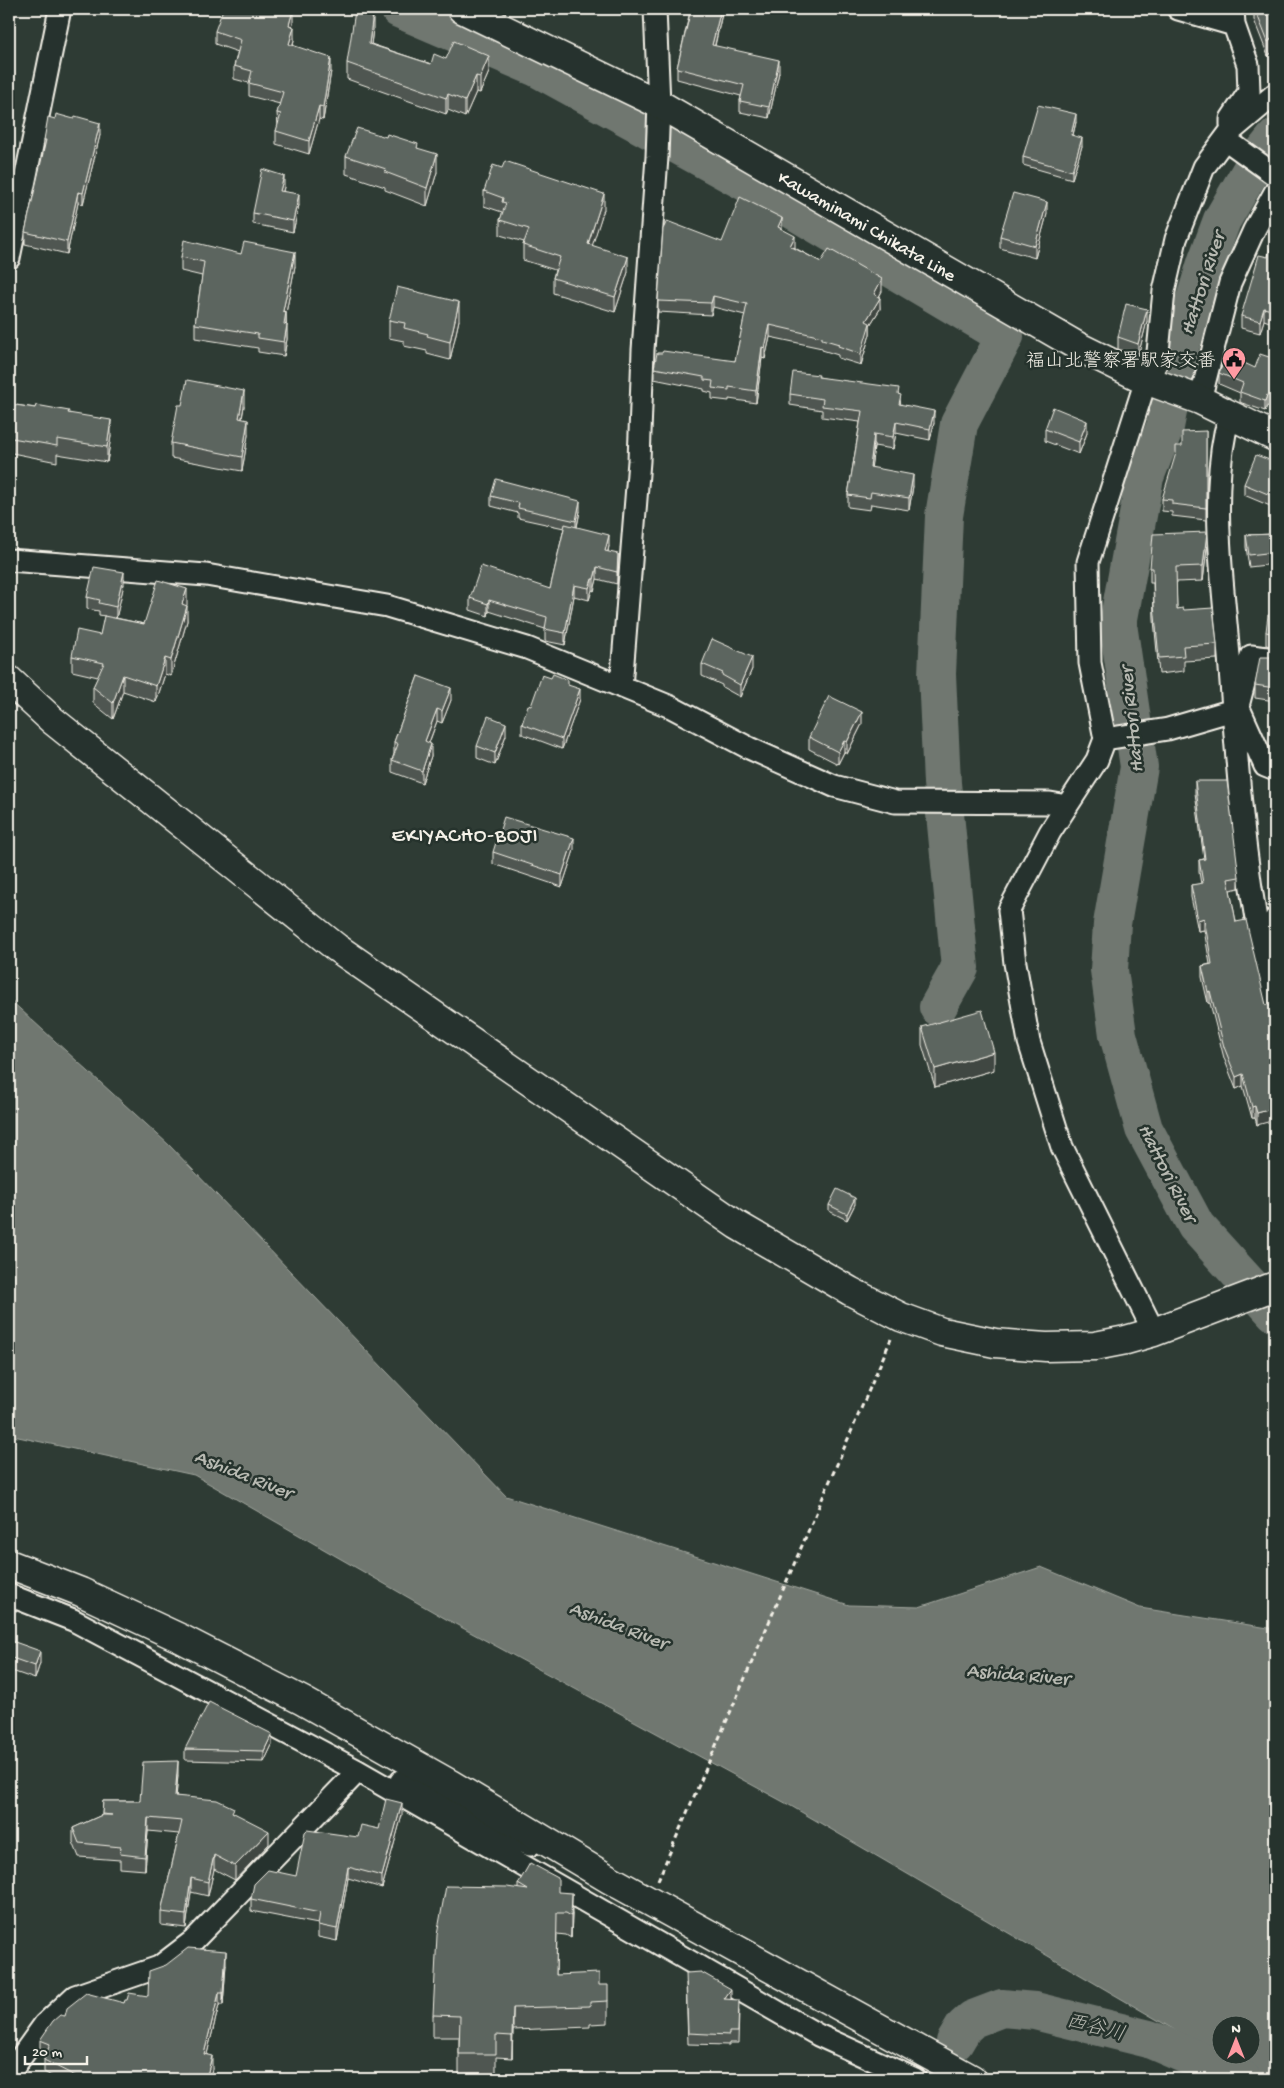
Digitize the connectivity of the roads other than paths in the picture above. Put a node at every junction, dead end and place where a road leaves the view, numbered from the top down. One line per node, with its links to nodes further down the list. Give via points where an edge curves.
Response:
1 (60, 9): 11 (street)
2 (462, 9): 7 (street, Kawaminami Chikata Line)
3 (655, 9): 7 (street)
4 (1178, 9): 5 (street)
5 (1233, 17): 8 (street, via 1248,65 1249,92 1231,119)
6 (1275, 94): 8 (street)
7 (658, 104): 12 (street, Kawaminami Chikata Line, via 1079,347); 19 (street, via 639,461)
8 (1230, 139): 9 (street); 12 (street, via 1204,167 1176,239 1164,291)
9 (1275, 175)
10 (1275, 192): 13 (street, via 1230,283)
11 (9, 258)
12 (1152, 382): 13 (street, Kawaminami Chikata Line); 21 (street, via 1088,562 1090,663)
13 (1196, 399): 14 (street, Kawaminami Chikata Line)
14 (1235, 417): 15 (street, Kawaminami Chikata Line); 20 (street, via 1225,430 1218,499)
15 (1275, 436)
16 (9, 560): 19 (street, via 206,575 387,606 527,648)
17 (1275, 659): 20 (street, via 1252,656)
18 (9, 680): 28 (street, via 52,720 337,948 737,1225 850,1291 942,1332 995,1343 1095,1346)
19 (622, 687): 23 (street, via 671,707 749,748 834,786 895,802 1050,803)
20 (1235, 708): 21 (street, via 1168,729); 22 (street, via 1265,766); 25 (street, via 1245,845)
21 (1109, 738): 23 (street)
22 (1275, 770)
23 (1066, 806): 28 (street, via 1009,910 1015,963 1030,1042 1062,1147)
24 (1275, 919): 25 (street)
25 (1263, 960): 26 (street)
26 (1275, 1005)
27 (1275, 1286): 28 (street)
28 (1163, 1328)
29 (9, 1564): 33 (street, via 81,1592 182,1639 303,1701)
30 (9, 1596): 31 (street, via 73,1620)
31 (358, 1771): 32 (street); 34 (street, via 193,1941 159,1967 75,1996 44,2025)
32 (386, 1787): 33 (street, via 396,1780 403,1781 530,1846 542,1848); 35 (street, via 818,2034)
33 (551, 1844): 36 (street)
34 (9, 2074)
35 (915, 2079)
36 (972, 2079)

